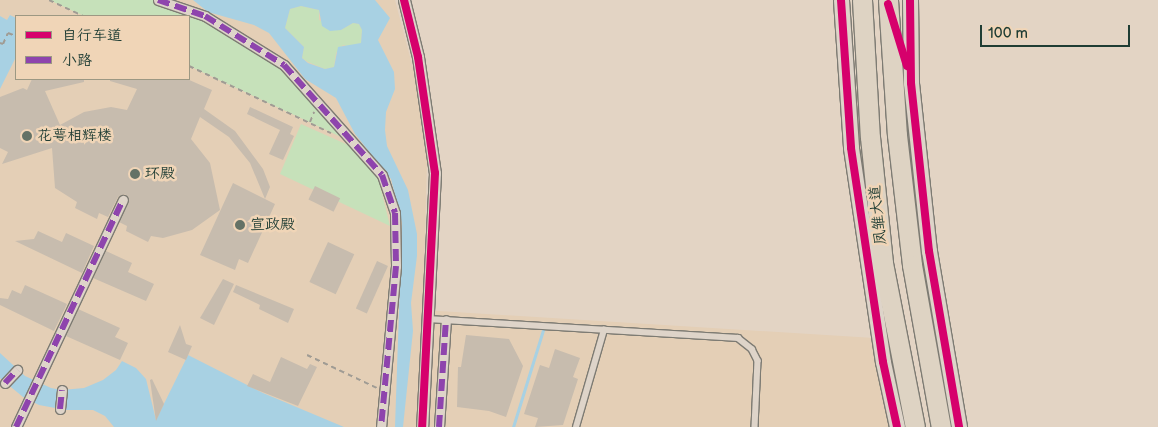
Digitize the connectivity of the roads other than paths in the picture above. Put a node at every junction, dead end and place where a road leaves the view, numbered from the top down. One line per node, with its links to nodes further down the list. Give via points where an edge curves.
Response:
1 (158, 0): 19 (street, via 204,16 284,65 382,175 395,214 396,266)
2 (404, 0): 9 (street, via 418,57 435,173)
3 (841, 0): 17 (street, via 851,148 882,362)
4 (862, 0): 17 (main road, 凤雏大道, via 870,137)
5 (910, 0): 7 (street)
6 (888, 2): 7 (street); 15 (main road, 凤雏大道, via 897,134 910,246)
7 (912, 83): 26 (street, via 928,251)
8 (123, 200): 18 (street)
9 (428, 319): 10 (lane); 20 (street)
10 (446, 320): 11 (lane); 21 (street)
11 (604, 330): 22 (lane); 23 (lane, via 738,338 752,350 758,361)
12 (17, 370): 13 (street)
13 (5, 383)
14 (62, 390): 16 (street)
15 (935, 396): 24 (main road, 凤雏大道); 25 (street)
16 (60, 409)
17 (902, 426)
18 (16, 427)
19 (381, 427)
20 (422, 427)
21 (439, 427)
22 (576, 427)
23 (755, 427)
24 (941, 427)
25 (948, 427)
26 (959, 427)

